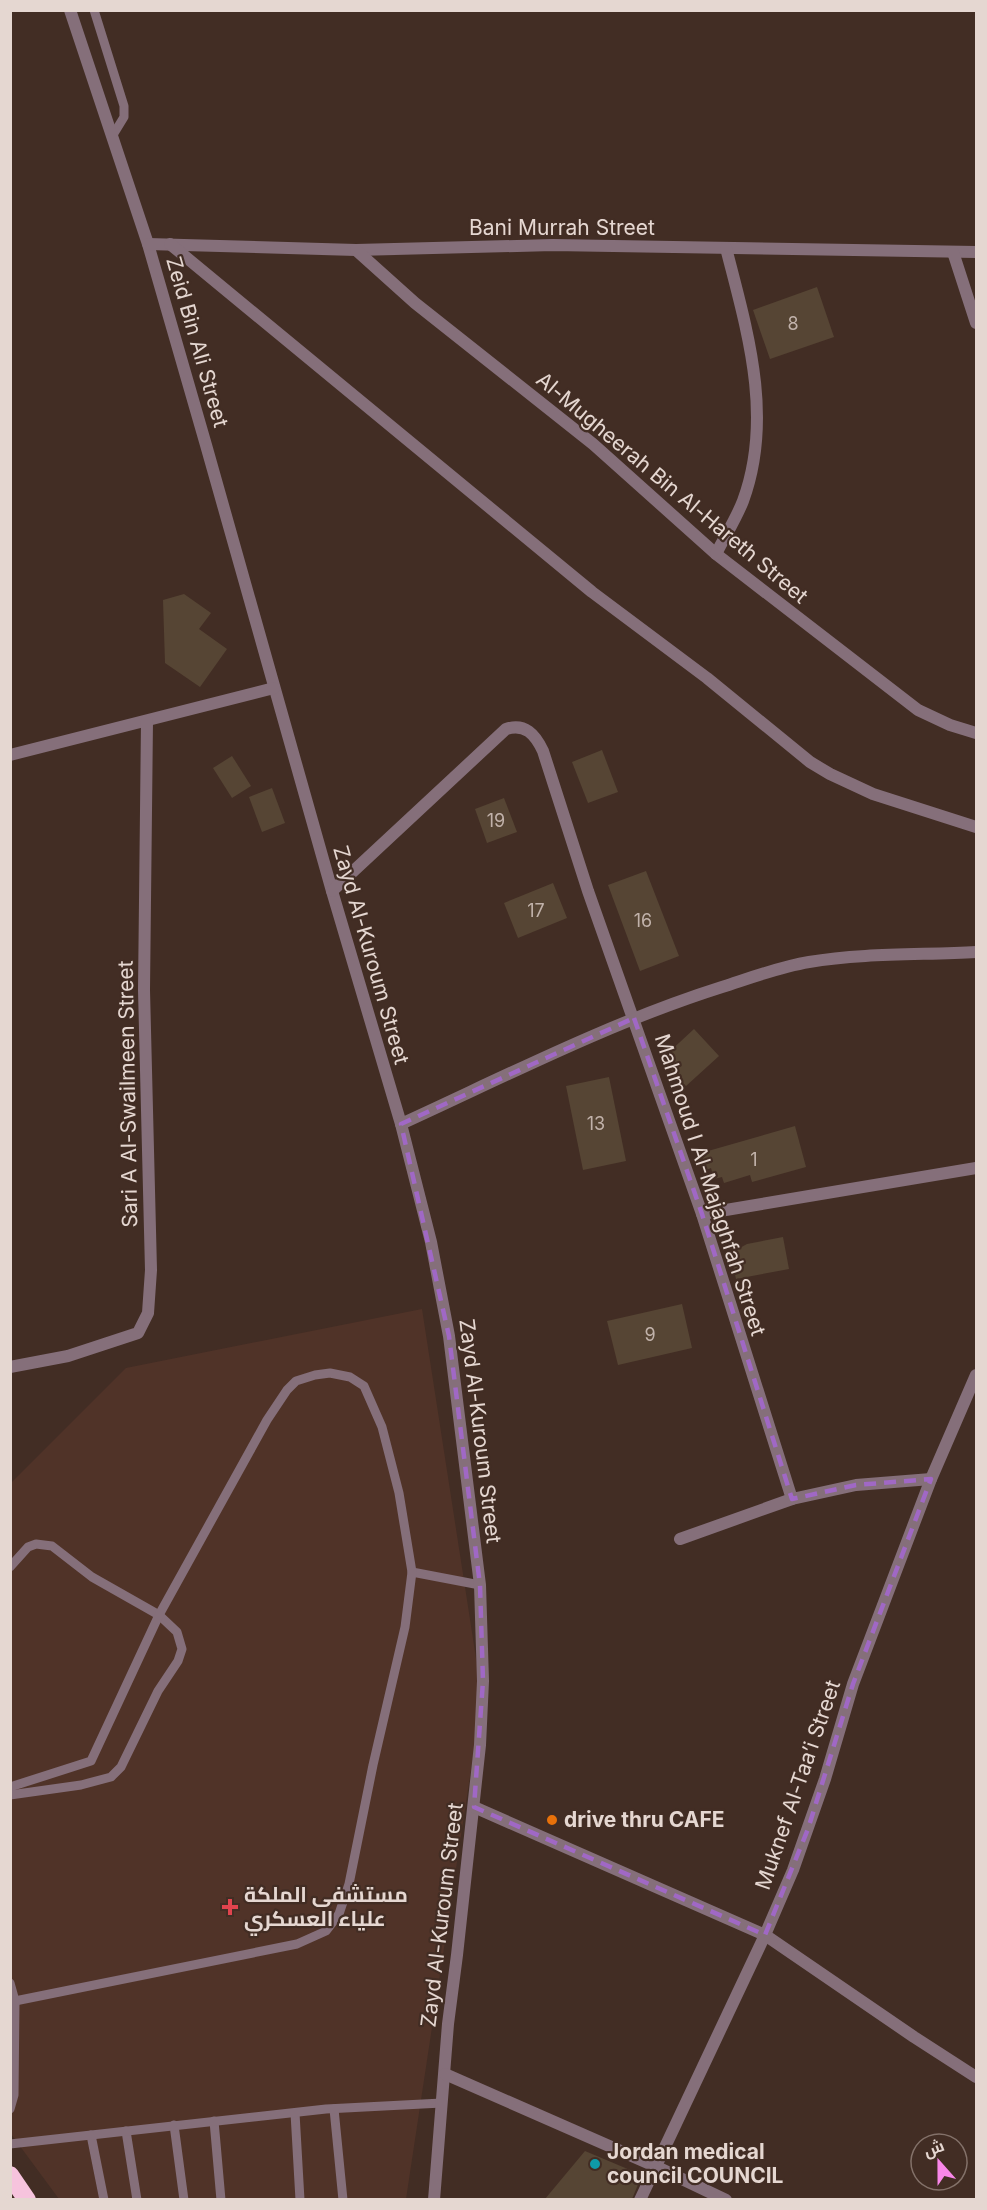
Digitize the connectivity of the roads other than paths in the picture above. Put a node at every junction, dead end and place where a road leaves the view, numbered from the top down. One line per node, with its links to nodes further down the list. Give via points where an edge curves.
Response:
1 (70, 10): 3 (street, Zeid Bin Ali Street)
2 (94, 10): 3 (lane, via 124,106 124,117)
3 (112, 135): 4 (street, Zeid Bin Ali Street)
4 (148, 244): 5 (street, Bani Murrah Street); 12 (street, Zeid Bin Ali Street)
5 (170, 244): 7 (street, Bani Murrah Street); 16 (street, via 592,592 810,762 873,794)
6 (726, 248): 7 (street, Bani Murrah Street, via 553,245); 8 (street, Bani Murrah Street); 11 (street, via 756,376 758,422 754,464 743,502)
7 (356, 250): 11 (street, Al-Mugheerah Bin Al-Hareth Street, via 415,303 593,444)
8 (953, 252): 9 (street, Bani Murrah Street); 10 (street)
9 (976, 252)
10 (976, 323)
11 (716, 554): 14 (street, Al-Mugheerah Bin Al-Hareth Street, via 918,710)
12 (274, 688): 13 (street); 17 (street, Zayd Al-Kuroum Street)
13 (147, 721): 15 (street); 23 (street, Sari A Al-Swailmeen Street, via 144,990 151,1225 148,1313 138,1333 68,1356)
14 (976, 734)
15 (10, 755)
16 (976, 827)
17 (332, 891): 19 (street, Mahmoud I Al-Majaghfah Street, via 506,729 516,726 531,733 543,750); 20 (street, Zayd Al-Kuroum Street)
18 (976, 952): 19 (street, via 809,962)
19 (633, 1018): 20 (street); 22 (street, Mahmoud I Al-Majaghfah Street)
20 (400, 1124): 30 (street, Zayd Al-Kuroum Street, via 431,1242 449,1336)
21 (976, 1168): 22 (street)
22 (702, 1214): 26 (street, Mahmoud I Al-Majaghfah Street)
23 (10, 1367)
24 (976, 1375): 25 (street, Muknef Al-Taa’i Street)
25 (931, 1479): 26 (street, via 856,1485); 35 (street, Muknef Al-Taa’i Street, via 853,1684 808,1829)
26 (792, 1499): 27 (street)
27 (681, 1539)
28 (10, 1567): 31 (lane, via 28,1547 51,1546 92,1577)
29 (412, 1572): 30 (lane); 31 (lane, via 399,1493 375,1407 364,1386 350,1377 315,1375 296,1381 267,1420); 37 (lane, via 405,1627 349,1884 339,1914 326,1931 297,1944)
30 (480, 1585): 34 (street, Zayd Al-Kuroum Street, via 483,1681)
31 (159, 1615): 32 (lane, via 91,1761); 33 (lane, via 177,1632 182,1649 121,1767 111,1777 81,1785)
32 (10, 1787)
33 (10, 1795)
34 (474, 1807): 35 (street); 39 (street, Zayd Al-Kuroum Street)
35 (765, 1935): 40 (street); 50 (street, Muknef Al-Taa’i Street)
36 (10, 1983): 37 (lane)
37 (15, 2001): 38 (lane)
38 (12, 2058): 42 (lane, via 14,2095)
39 (445, 2074): 41 (street, Zayd Al-Kuroum Street); 50 (street)
40 (976, 2077)
41 (442, 2103): 43 (lane); 59 (street, Zayd Al-Kuroum Street)
42 (10, 2109)
43 (334, 2109): 44 (lane); 58 (lane)
44 (295, 2113): 45 (lane); 57 (lane)
45 (214, 2121): 46 (lane); 56 (lane)
46 (174, 2125): 47 (lane); 55 (lane)
47 (126, 2131): 48 (lane); 54 (lane)
48 (91, 2135): 49 (lane); 53 (lane)
49 (10, 2144)
50 (657, 2167): 60 (street, Muknef Al-Taa’i Street); 61 (street)
51 (10, 2175): 52 (highway)
52 (27, 2199)
53 (104, 2199)
54 (137, 2199)
55 (184, 2199)
56 (221, 2199)
57 (300, 2199)
58 (343, 2199)
59 (434, 2199)
60 (640, 2199)
61 (726, 2199)

